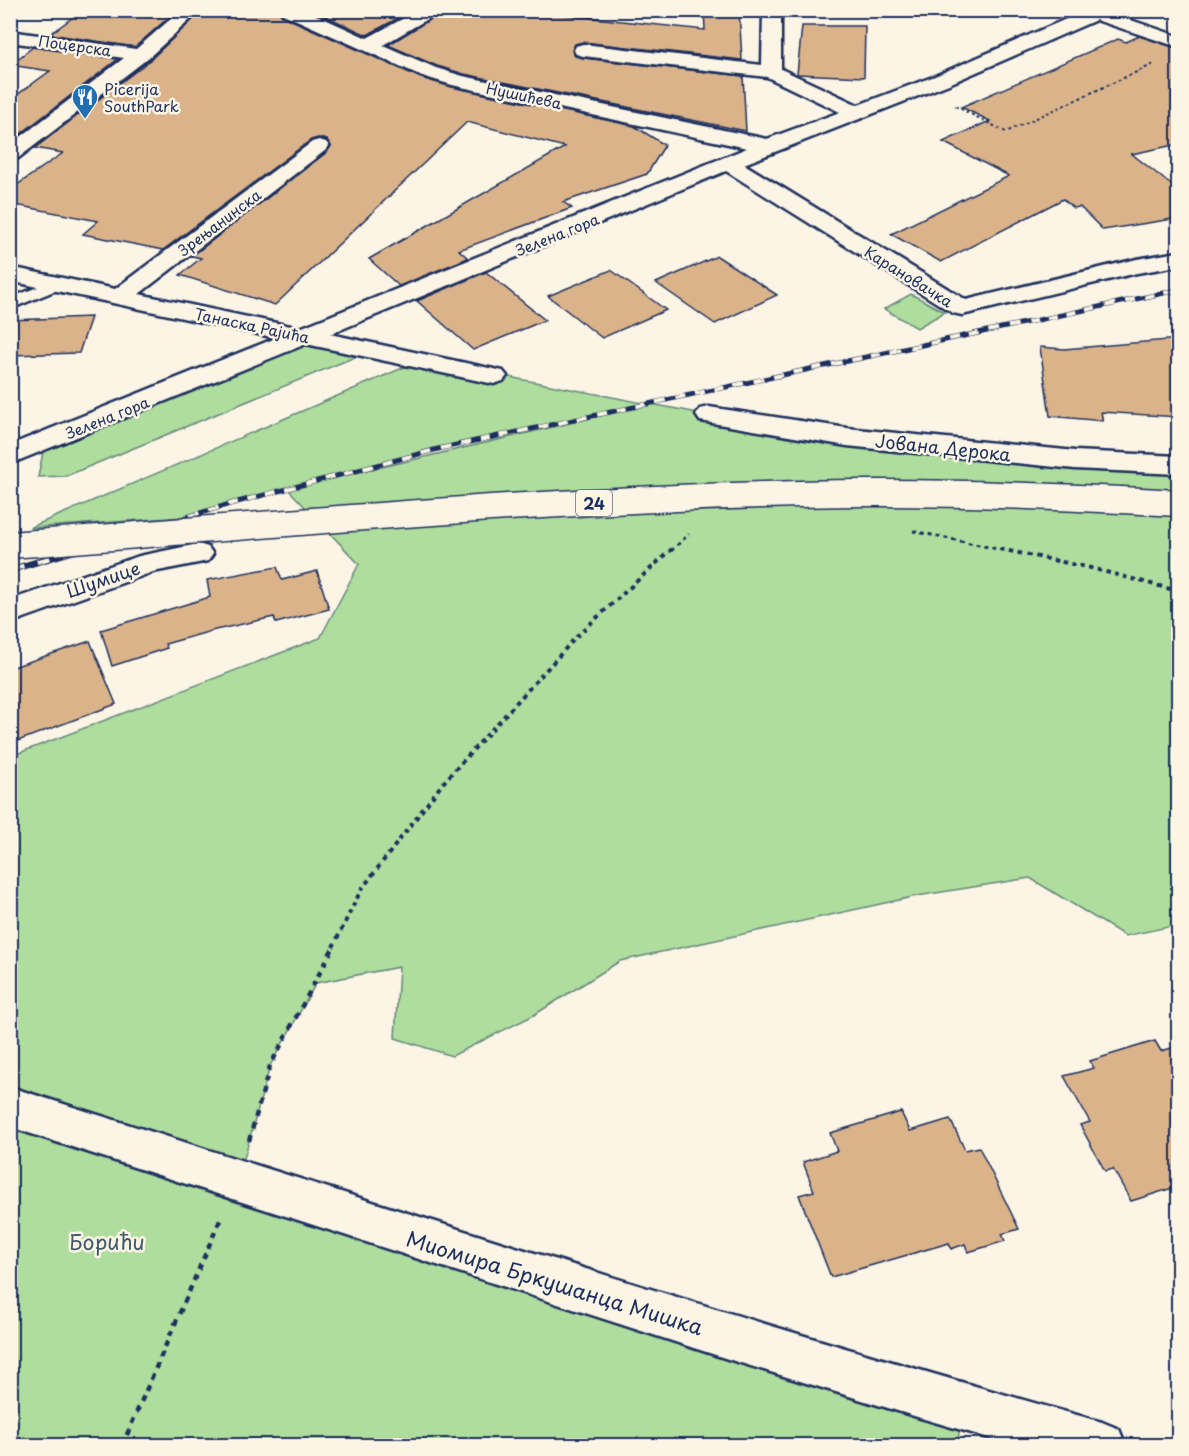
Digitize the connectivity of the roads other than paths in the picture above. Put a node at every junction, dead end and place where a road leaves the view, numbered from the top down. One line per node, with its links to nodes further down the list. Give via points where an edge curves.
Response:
1 (192, 10): 10 (street)
2 (289, 10): 8 (street, Нушићева)
3 (434, 10): 8 (street)
4 (772, 10): 11 (street)
5 (1100, 12): 7 (street); 12 (street, Зелена гора)
6 (10, 36): 10 (street, Поцерска)
7 (1179, 42)
8 (368, 45): 14 (street, Нушићева, via 459,81)
9 (583, 50): 11 (street)
10 (140, 55): 15 (street)
11 (771, 72): 12 (street)
12 (857, 112): 14 (street, Зелена гора)
13 (318, 146): 20 (street, Зрењанинска)
14 (769, 146): 16 (street, Зелена гора)
15 (10, 155)
16 (729, 164): 17 (street, Карановачка, via 962,308); 22 (street, Зелена гора)
17 (1179, 259)
18 (10, 274): 19 (street, Танаска Рајића)
19 (58, 284): 20 (street, Танаска Рајића); 21 (lane)
20 (120, 297): 22 (street, Танаска Рајића)
21 (10, 304)
22 (306, 336): 23 (street, Танаска Рајића); 25 (street, Зелена гора)
23 (494, 376)
24 (709, 414): 26 (street, Јована Дерока, via 847,437 1075,460)
25 (10, 455)
26 (1179, 465)
27 (1179, 504): 28 (street, 24, bridge, via 1063,496 862,493 674,498)
28 (10, 545)
29 (198, 554): 30 (street, Шумице, via 148,563)
30 (10, 612)
31 (10, 1107): 32 (street, Миомира Бркушанца Мишка, via 914,1394)
32 (1102, 1446)

